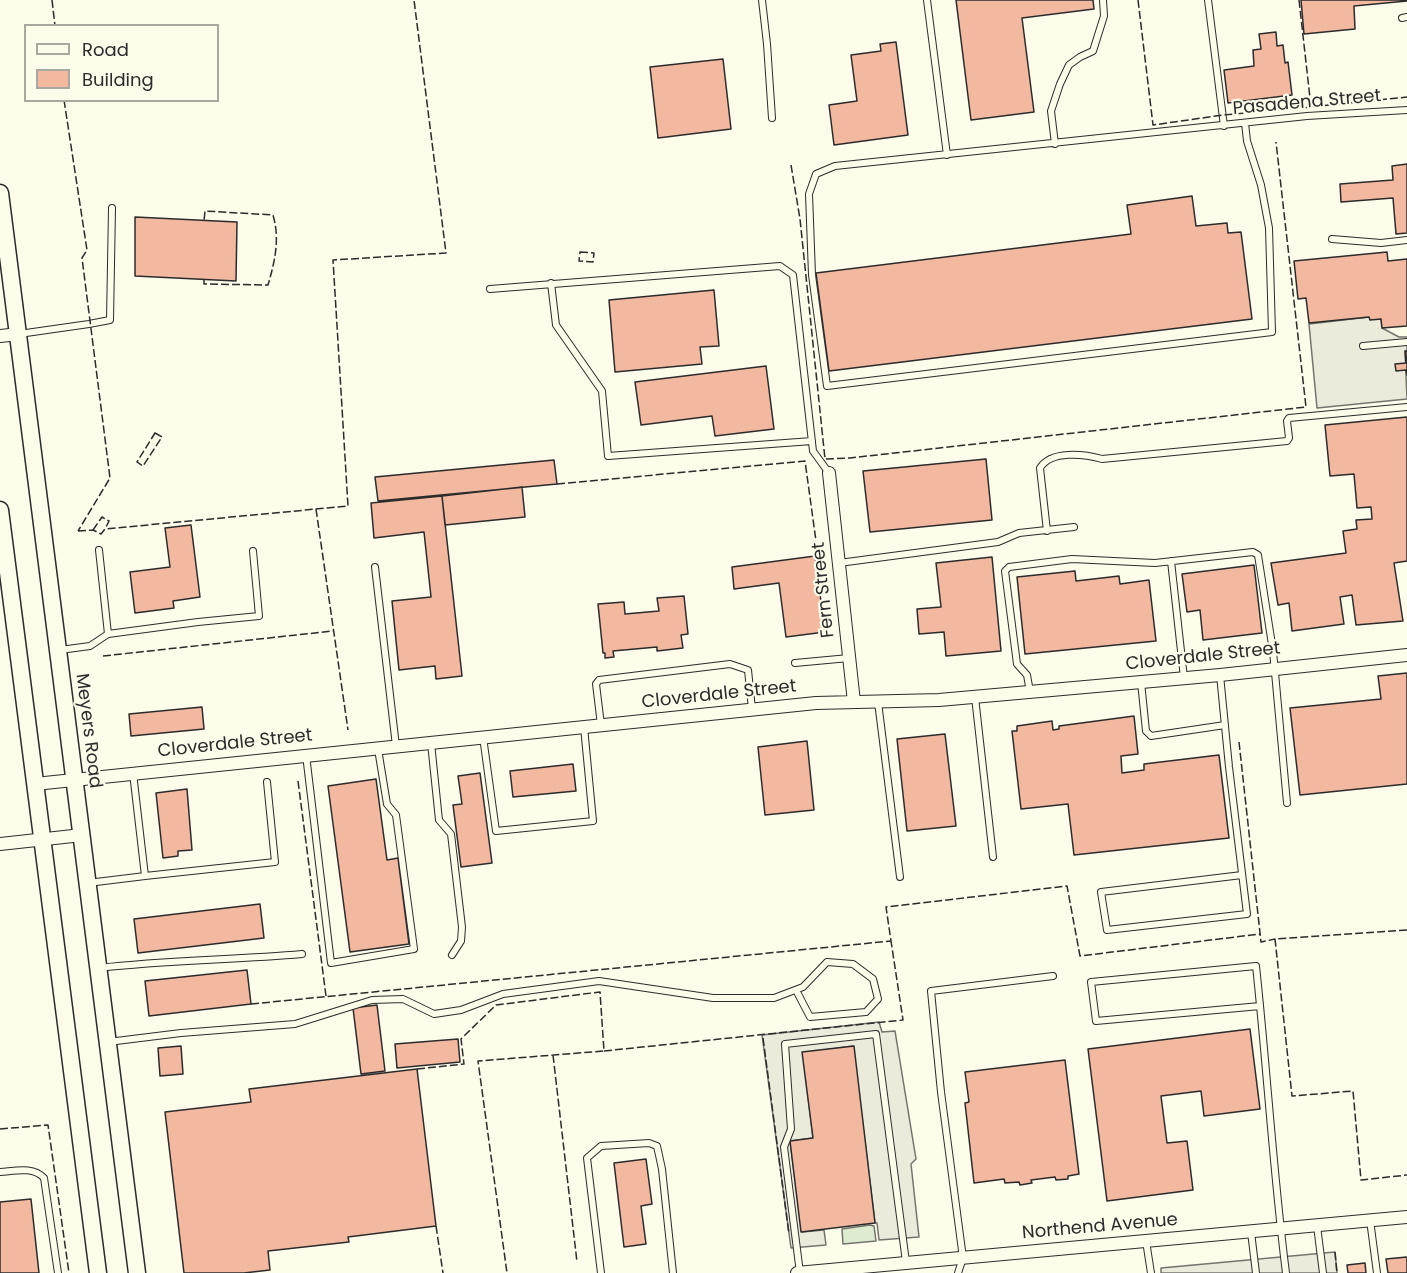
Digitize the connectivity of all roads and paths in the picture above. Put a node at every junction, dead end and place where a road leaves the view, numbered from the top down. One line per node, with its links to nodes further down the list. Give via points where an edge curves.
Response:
1 (762, 0): 6 (lane)
2 (927, 0): 10 (lane)
3 (1103, 0): 9 (lane, via 1104,16 1093,51 1069,66 1051,111)
4 (1208, 0): 8 (lane)
5 (1407, 110): 7 (lane, Pasadena Street)
6 (772, 118)
7 (1245, 123): 8 (lane, Pasadena Street); 10 (lane, Pasadena Street, via 1269,228 1272,332 827,386 812,276 809,194 816,174 835,166)
8 (1224, 126): 9 (lane, Pasadena Street)
9 (1055, 144): 10 (lane, Pasadena Street)
10 (946, 155)
11 (0, 193): 17 (street, Meyers Road)
12 (112, 208): 17 (lane, via 110,320)
13 (1332, 239): 14 (lane, via 1381,243)
14 (1407, 240)
15 (551, 283): 16 (lane); 22 (lane, via 556,325 602,391 608,456); 22 (lane, via 780,266 793,275)
16 (490, 289)
17 (19, 334): 18 (street); 33 (street, Meyers Road)
18 (0, 336)
19 (1407, 342): 20 (lane)
20 (1363, 346)
21 (1407, 407): 26 (lane, via 1289,418 1287,441 1102,459 1085,454 1053,458 1040,468)
22 (812, 441): 23 (lane, via 813,451)
23 (829, 473): 30 (street, Fern Street)
24 (0, 510): 57 (street)
25 (1074, 528): 26 (lane)
26 (1047, 531): 30 (lane, via 1019,533 998,542)
27 (99, 550): 32 (lane)
28 (253, 551): 32 (lane, via 259,616)
29 (1171, 561): 37 (lane, via 1253,552 1258,555); 39 (lane); 41 (lane, via 1071,559 1009,567 1005,571 1017,664 1027,675)
30 (839, 563): 35 (street, Fern Street)
31 (375, 567): 51 (lane)
32 (108, 634): 33 (lane, via 90,646)
33 (58, 650): 55 (street, Meyers Road)
34 (1407, 655): 37 (street, Cloverdale Street)
35 (849, 658): 36 (lane); 43 (street, Fern Street)
36 (795, 663)
37 (1274, 669): 38 (street, Cloverdale Street); 58 (lane)
38 (1220, 675): 39 (street, Cloverdale Street); 47 (lane)
39 (1184, 678): 40 (street, Cloverdale Street)
40 (1141, 682): 41 (street, Cloverdale Street); 47 (lane, via 1146,731 1151,736)
41 (1030, 692): 42 (street, Cloverdale Street)
42 (975, 697): 44 (street, Cloverdale Street); 62 (lane)
43 (854, 702): 44 (street, Cloverdale Street); 45 (street, Cloverdale Street)
44 (878, 702): 65 (lane)
45 (752, 709): 46 (street, Cloverdale Street); 46 (lane, via 748,670 730,664 599,680 596,684)
46 (601, 725): 48 (street, Cloverdale Street)
47 (1225, 725): 63 (lane)
48 (584, 726): 49 (street, Cloverdale Street); 49 (lane, via 593,821 561,825 495,831)
49 (483, 737): 50 (street, Cloverdale Street)
50 (431, 743): 51 (street, Cloverdale Street); 68 (lane, via 439,820 451,834 462,927 461,941)
51 (396, 746): 52 (street, Cloverdale Street)
52 (378, 748): 53 (street, Cloverdale Street); 53 (lane, via 387,804 396,815 414,950 331,963)
53 (306, 755): 54 (street, Cloverdale Street)
54 (133, 773): 55 (street, Cloverdale Street); 64 (lane)
55 (75, 779): 57 (street, Cloverdale Street); 59 (street, Meyers Road)
56 (267, 782): 64 (lane, via 275,862)
57 (35, 784): 60 (street)
58 (1287, 803)
59 (82, 835): 60 (street); 66 (street, Meyers Road)
60 (42, 840): 61 (street); 85 (street)
61 (0, 844)
62 (993, 857)
63 (1242, 875): 63 (lane, via 1101,892 1107,930 1247,914)
64 (145, 876): 66 (lane)
65 (900, 877)
66 (88, 883): 69 (street, Meyers Road)
67 (302, 954): 69 (lane)
68 (452, 955)
69 (99, 968): 73 (street, Meyers Road)
70 (1053, 976): 81 (lane, via 931,991)
71 (796, 990): 71 (lane, via 810,1017 867,1011 878,999 873,979 853,964 827,962); 73 (lane, via 774,998 713,998 599,981 503,994 460,1010 434,1014 403,999 372,1000 295,1024)
72 (1260, 1006): 72 (lane, via 1256,966 1091,982 1096,1021); 78 (lane)
73 (108, 1042): 86 (street, Meyers Road)
74 (0, 1172): 84 (lane, via 26,1170 38,1172 44,1178)
75 (1407, 1217): 76 (street, Northend Avenue)
76 (1370, 1220): 77 (street, Northend Avenue); 95 (lane)
77 (1317, 1225): 78 (street, Northend Avenue); 94 (lane)
78 (1281, 1228): 79 (street, Northend Avenue); 93 (lane)
79 (1251, 1231): 80 (street, Northend Avenue); 92 (lane)
80 (1146, 1240): 81 (street, Northend Avenue); 91 (lane)
81 (963, 1258): 83 (street, Northend Avenue); 90 (lane)
82 (906, 1263): 83 (street, Northend Avenue); 89 (street, Northend Avenue); 89 (lane, via 876,1034 785,1044 791,1129 784,1147)
83 (926, 1267)
84 (58, 1273)
85 (98, 1273)
86 (137, 1273)
87 (601, 1273): 88 (lane, via 586,1158 601,1146 649,1143 657,1146 662,1169)
88 (673, 1273)
89 (802, 1273)
90 (958, 1273)
91 (1151, 1273)
92 (1256, 1273)
93 (1286, 1273)
94 (1322, 1273)
95 (1377, 1273)

